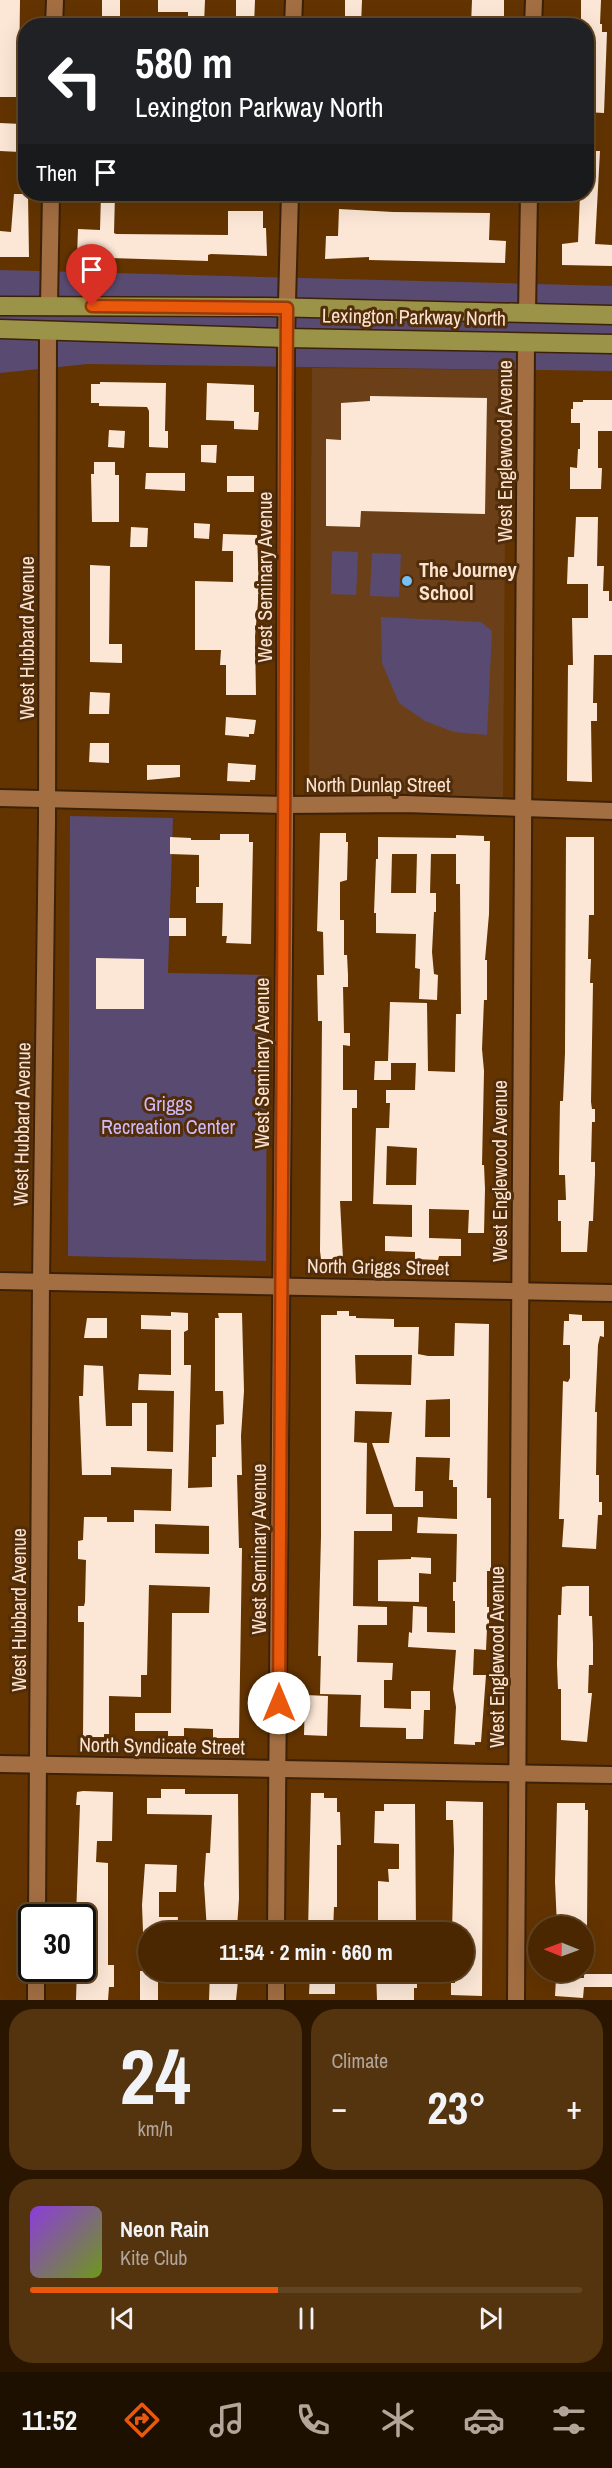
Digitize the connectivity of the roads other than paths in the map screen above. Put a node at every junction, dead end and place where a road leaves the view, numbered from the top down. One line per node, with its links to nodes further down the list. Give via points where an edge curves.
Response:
1 (55, 0): 4 (street)
2 (294, 0): 5 (street)
3 (534, 0): 6 (street)
4 (54, 18)
5 (293, 18)
6 (533, 18)
7 (51, 201): 10 (street)
8 (290, 201): 12 (street, West Seminary Avenue)
9 (529, 201): 13 (street)
10 (49, 305): 11 (main road, Lexington Parkway North); 12 (main road, Lexington Parkway North)
11 (0, 306)
12 (287, 308): 13 (main road, Lexington Parkway North); 17 (street, West Seminary Avenue)
13 (527, 313): 14 (main road, Lexington Parkway North)
14 (612, 315)
15 (0, 329): 16 (main road, Lexington Parkway North)
16 (48, 332): 17 (main road, Lexington Parkway North); 21 (street, West Hubbard Avenue)
17 (286, 338): 18 (main road, Lexington Parkway North); 22 (street, West Seminary Avenue)
18 (526, 342): 19 (main road, Lexington Parkway North); 23 (street, West Englewood Avenue)
19 (612, 344)
20 (0, 798): 21 (street, North Dunlap Street)
21 (47, 800): 22 (street, North Dunlap Street); 26 (street, West Hubbard Avenue)
22 (285, 805): 23 (street, North Dunlap Street, via 405,804); 27 (street, West Seminary Avenue)
23 (524, 809): 24 (street, North Dunlap Street); 28 (street, West Englewood Avenue)
24 (612, 811)
25 (0, 1281): 26 (street, North Griggs Street)
26 (41, 1282): 27 (street, North Griggs Street); 31 (street, West Hubbard Avenue)
27 (282, 1286): 28 (street, North Griggs Street); 32 (street, West Seminary Avenue)
28 (520, 1291): 29 (street, North Griggs Street); 33 (street, West Englewood Avenue)
29 (612, 1293)
30 (0, 1764): 31 (street, North Syndicate Street)
31 (39, 1765): 32 (street, North Syndicate Street); 35 (street, West Hubbard Avenue)
32 (278, 1768): 33 (street, North Syndicate Street); 36 (street, West Seminary Avenue)
33 (518, 1773): 34 (street, North Syndicate Street); 41 (street, West Englewood Avenue)
34 (612, 1775)
35 (37, 1904)
36 (276, 1922)
37 (36, 1982): 39 (street)
38 (276, 1982): 40 (street)
39 (36, 2000)
40 (276, 2000)
41 (516, 2000)

